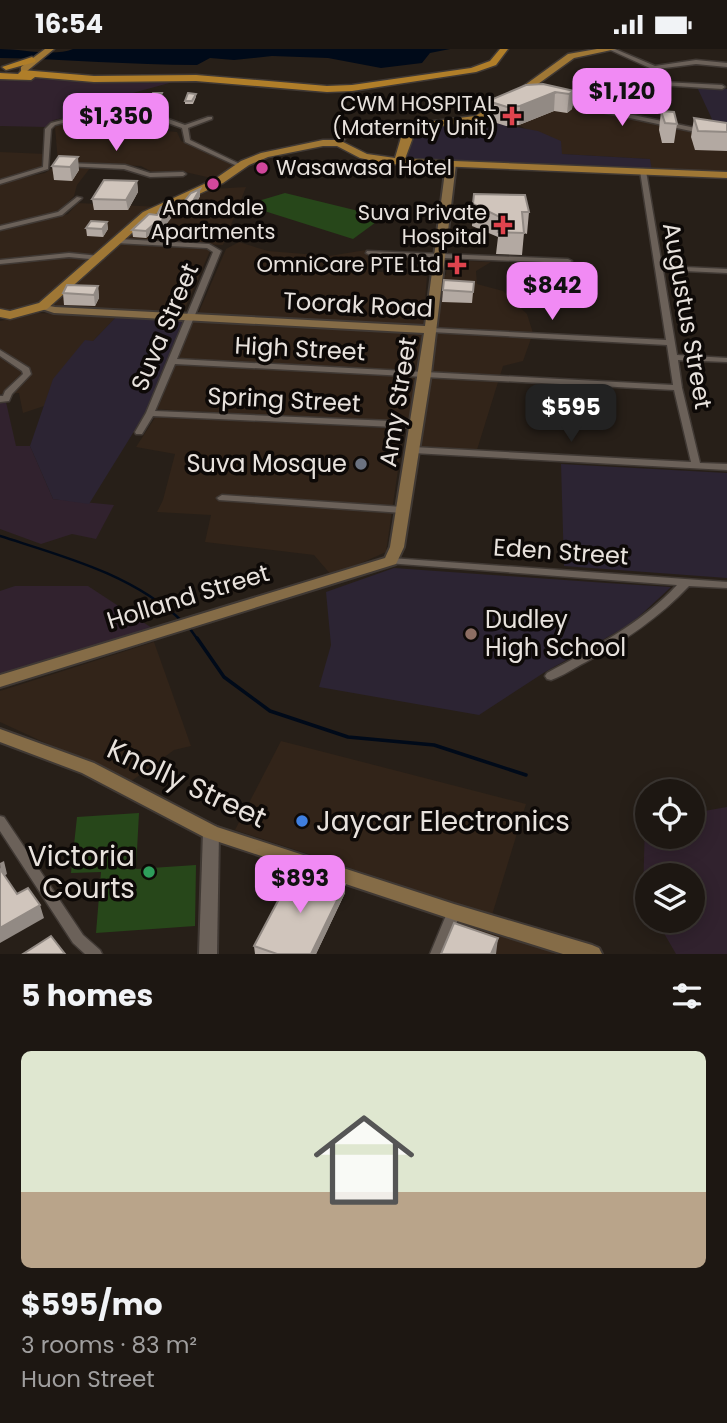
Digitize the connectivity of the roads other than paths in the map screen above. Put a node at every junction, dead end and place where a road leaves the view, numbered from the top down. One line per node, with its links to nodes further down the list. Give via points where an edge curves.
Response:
1 (50, 49): 4 (main road)
2 (504, 49): 9 (highway, via 493,62 473,70 352,88 196,78)
3 (612, 49): 6 (street); 11 (main road, via 571,56)
4 (34, 60): 7 (highway); 7 (main road); 8 (highway, via 34,67)
5 (727, 65): 6 (street, via 689,62)
6 (654, 68): 10 (street, via 665,85)
7 (10, 71): 8 (highway); 9 (highway); 9 (highway)
8 (46, 74): 9 (highway)
9 (65, 77)
10 (722, 87)
11 (519, 94): 12 (street); 20 (main road, via 477,119 413,126)
12 (532, 96)
13 (556, 101): 17 (street)
14 (210, 118): 15 (street)
15 (185, 127): 19 (street, via 187,141); 22 (street, via 132,109 64,120 48,128)
16 (340, 127): 18 (street)
17 (727, 133)
18 (339, 143): 19 (main road); 20 (main road, via 363,156)
19 (235, 161): 29 (main road, via 219,181 147,214)
20 (399, 161): 21 (main road)
21 (451, 164): 23 (main road); 31 (main road, Amy Street)
22 (47, 165): 24 (street); 26 (street)
23 (643, 171): 25 (main road); 35 (street, Augustus Street)
24 (183, 174)
25 (727, 175)
26 (0, 182)
27 (79, 198): 28 (street, via 60,215)
28 (0, 228)
29 (119, 241): 32 (main road); 39 (street, Suva Street, via 209,246 217,251)
30 (370, 253): 31 (street)
31 (439, 257): 33 (street); 40 (main road, Amy Street)
32 (100, 258): 34 (street, via 69,255); 37 (main road)
33 (568, 261)
34 (0, 262)
35 (659, 268): 36 (street); 41 (street, Augustus Street)
36 (727, 271)
37 (43, 306): 38 (main road); 39 (main road, Toorak Road)
38 (3, 315)
39 (189, 317): 40 (main road, Toorak Road); 45 (street, Suva Street)
40 (430, 330): 41 (street, Toorak Road); 46 (main road, Amy Street)
41 (671, 343): 43 (street, Augustus Street)
42 (0, 352): 48 (street, via 27,374)
43 (673, 357): 44 (street); 47 (street, Augustus Street)
44 (727, 360)
45 (171, 361): 46 (street, High Street); 49 (street, Suva Street)
46 (425, 375): 47 (street, High Street); 50 (main road, Amy Street)
47 (678, 388): 53 (street, Augustus Street)
48 (3, 399)
49 (150, 413): 50 (street, Spring Street); 51 (street, Suva Street)
50 (416, 425): 52 (main road, Amy Street)
51 (139, 432)
52 (413, 450): 53 (street); 56 (main road, Amy Street)
53 (696, 466): 54 (street)
54 (727, 467)
55 (222, 498): 56 (street)
56 (403, 510): 57 (main road, Amy Street)
57 (391, 561): 58 (street, Eden Street); 61 (main road, Holland Street)
58 (686, 582): 59 (street, Eden Street); 60 (street, via 637,628)
59 (727, 585)
60 (551, 676)
61 (0, 681)
62 (0, 735): 64 (main road, Knolly Street, via 88,768)
63 (0, 821): 66 (street, via 78,939)
64 (211, 832): 65 (main road, Knolly Street); 67 (street)
65 (454, 912): 68 (street); 69 (main road, Knolly Street)
66 (95, 954)
67 (208, 954)
68 (437, 954)
69 (592, 954)

